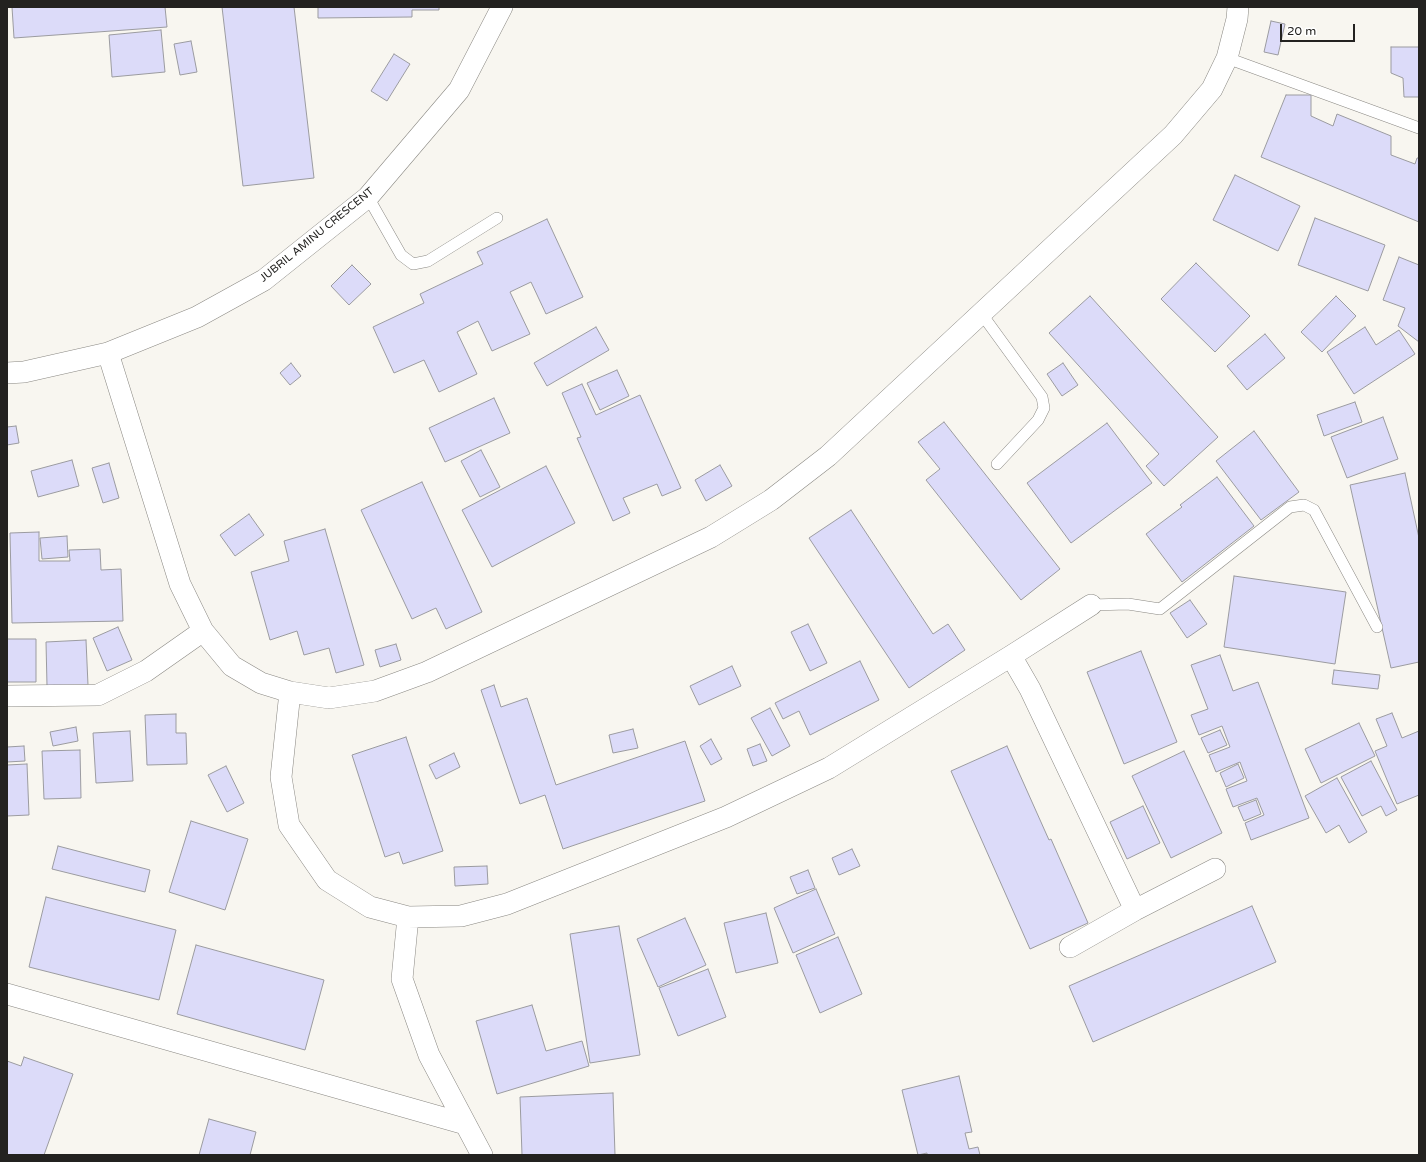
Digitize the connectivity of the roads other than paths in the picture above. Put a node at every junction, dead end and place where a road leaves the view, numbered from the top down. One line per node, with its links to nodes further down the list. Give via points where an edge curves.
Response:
1 (502, 7): 5 (street, JUBRIL AMINU CRESCENT, via 459,90)
2 (1238, 7): 3 (street)
3 (1227, 58): 4 (lane); 7 (street, via 1212,89 1173,135)
4 (1419, 128)
5 (368, 197): 6 (lane, via 401,255 413,264 428,261); 8 (street, JUBRIL AMINU CRESCENT, via 264,280 197,317)
6 (497, 218)
7 (981, 313): 10 (lane, via 1042,397 1044,408 1038,420); 15 (street, via 828,456 771,500 711,537 427,672 375,691 329,698)
8 (108, 354): 9 (street, JUBRIL AMINU CRESCENT, via 24,372); 13 (street, via 180,584)
9 (7, 373)
10 (997, 464)
11 (1091, 604): 12 (lane, via 1128,604 1160,609 1290,507 1304,505 1314,510); 14 (street)
12 (1378, 627)
13 (203, 632): 15 (street, via 232,666 261,683); 16 (street, via 146,672 98,695)
14 (1011, 656): 18 (street, via 1030,690); 19 (street, via 829,768 726,818 507,904 461,916)
15 (290, 692): 19 (street, via 281,777 289,825 327,880 370,907)
16 (7, 696)
17 (1215, 869): 18 (street)
18 (1135, 910): 20 (street)
19 (408, 917): 22 (street, via 402,979 429,1054)
20 (1070, 947)
21 (7, 994): 22 (street)
22 (465, 1124): 23 (street)
23 (482, 1155)

